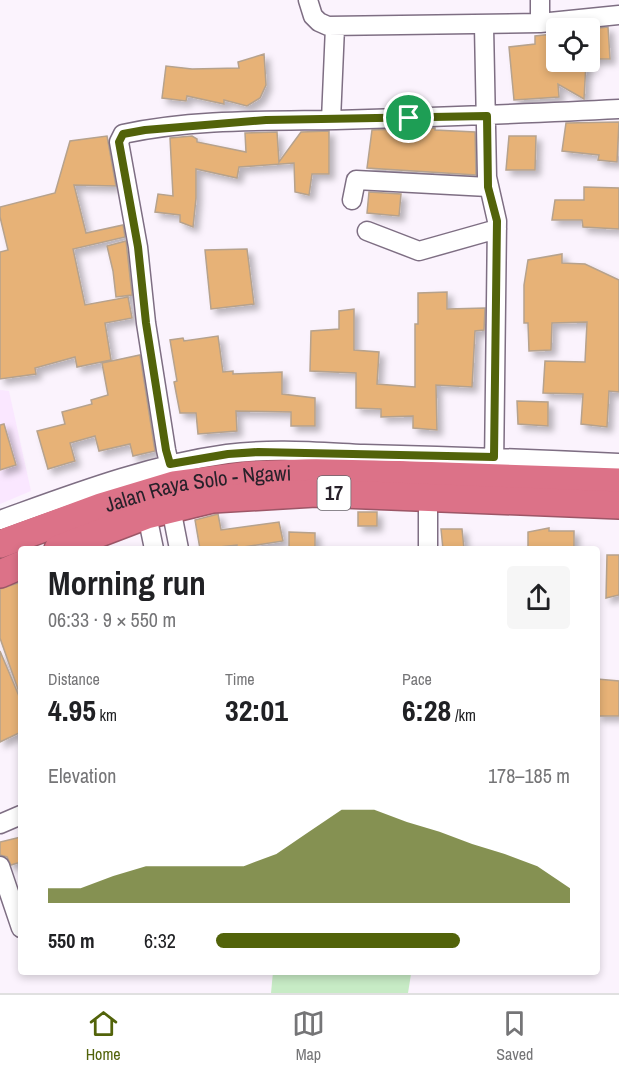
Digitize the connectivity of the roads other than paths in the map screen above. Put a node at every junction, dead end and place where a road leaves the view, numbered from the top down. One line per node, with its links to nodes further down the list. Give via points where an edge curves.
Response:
1 (308, 0): 6 (street, via 318,22)
2 (540, 0): 4 (street)
3 (619, 15): 4 (street)
4 (540, 23): 5 (street)
5 (484, 26): 6 (street); 8 (street)
6 (335, 27): 9 (street)
7 (619, 109): 8 (street)
8 (487, 116): 9 (street); 10 (street)
9 (331, 120): 17 (street, via 145,130 123,134 119,142 166,450)
10 (488, 187): 11 (street, via 356,180); 12 (street)
11 (352, 200)
12 (497, 229): 13 (street, via 419,251); 15 (street)
13 (367, 231)
14 (619, 463): 15 (street)
15 (494, 467): 16 (highway, Jalan Raya Solo - Ngawi / 17); 17 (highway, Jalan Raya Solo - Ngawi / 17, via 330,462)
16 (619, 482)
17 (165, 493): 18 (highway, Jalan Raya Solo - Ngawi / 17, via 213,499 315,493); 20 (highway, Jalan Raya Solo - Ngawi / 17); 23 (highway, Jalan Raya Solo - Ngawi / 17); 24 (street); 25 (street)
18 (428, 496): 19 (highway, Jalan Raya Solo - Ngawi / 17); 26 (street)
19 (619, 505)
20 (59, 511): 21 (street); 22 (highway, Jalan Raya Solo - Ngawi / 17)
21 (0, 520)
22 (0, 544)
23 (64, 546)
24 (155, 546)
25 (178, 546)
26 (428, 546)
27 (18, 816): 28 (street)
28 (0, 824)
29 (0, 866): 30 (street)
30 (18, 919)

